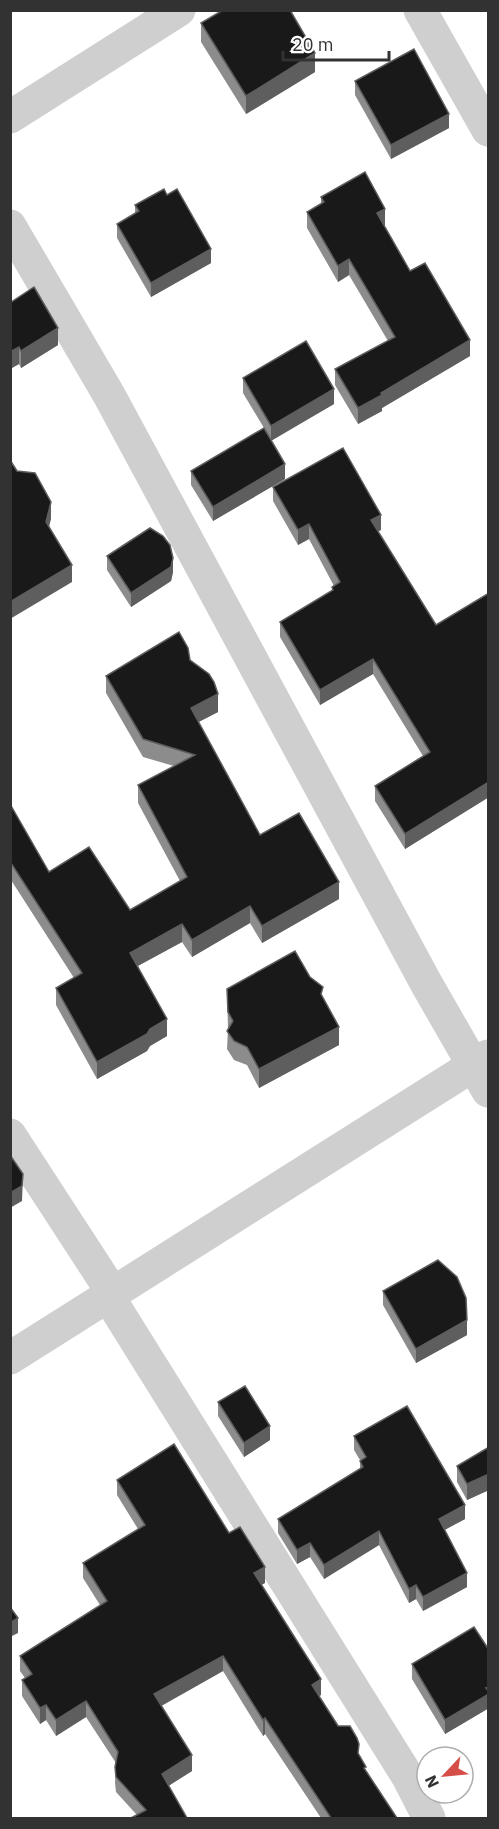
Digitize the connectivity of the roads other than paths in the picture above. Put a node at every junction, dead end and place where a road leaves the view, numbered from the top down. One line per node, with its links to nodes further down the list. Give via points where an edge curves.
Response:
1 (179, 10): 3 (street)
2 (420, 10): 4 (street)
3 (10, 117)
4 (489, 130)
5 (10, 226): 6 (street, via 109,394 426,982)
6 (484, 1071): 8 (street)
7 (10, 1135): 8 (street)
8 (110, 1294): 9 (street); 10 (street, via 402,1767)
9 (10, 1358)
10 (429, 1818)

